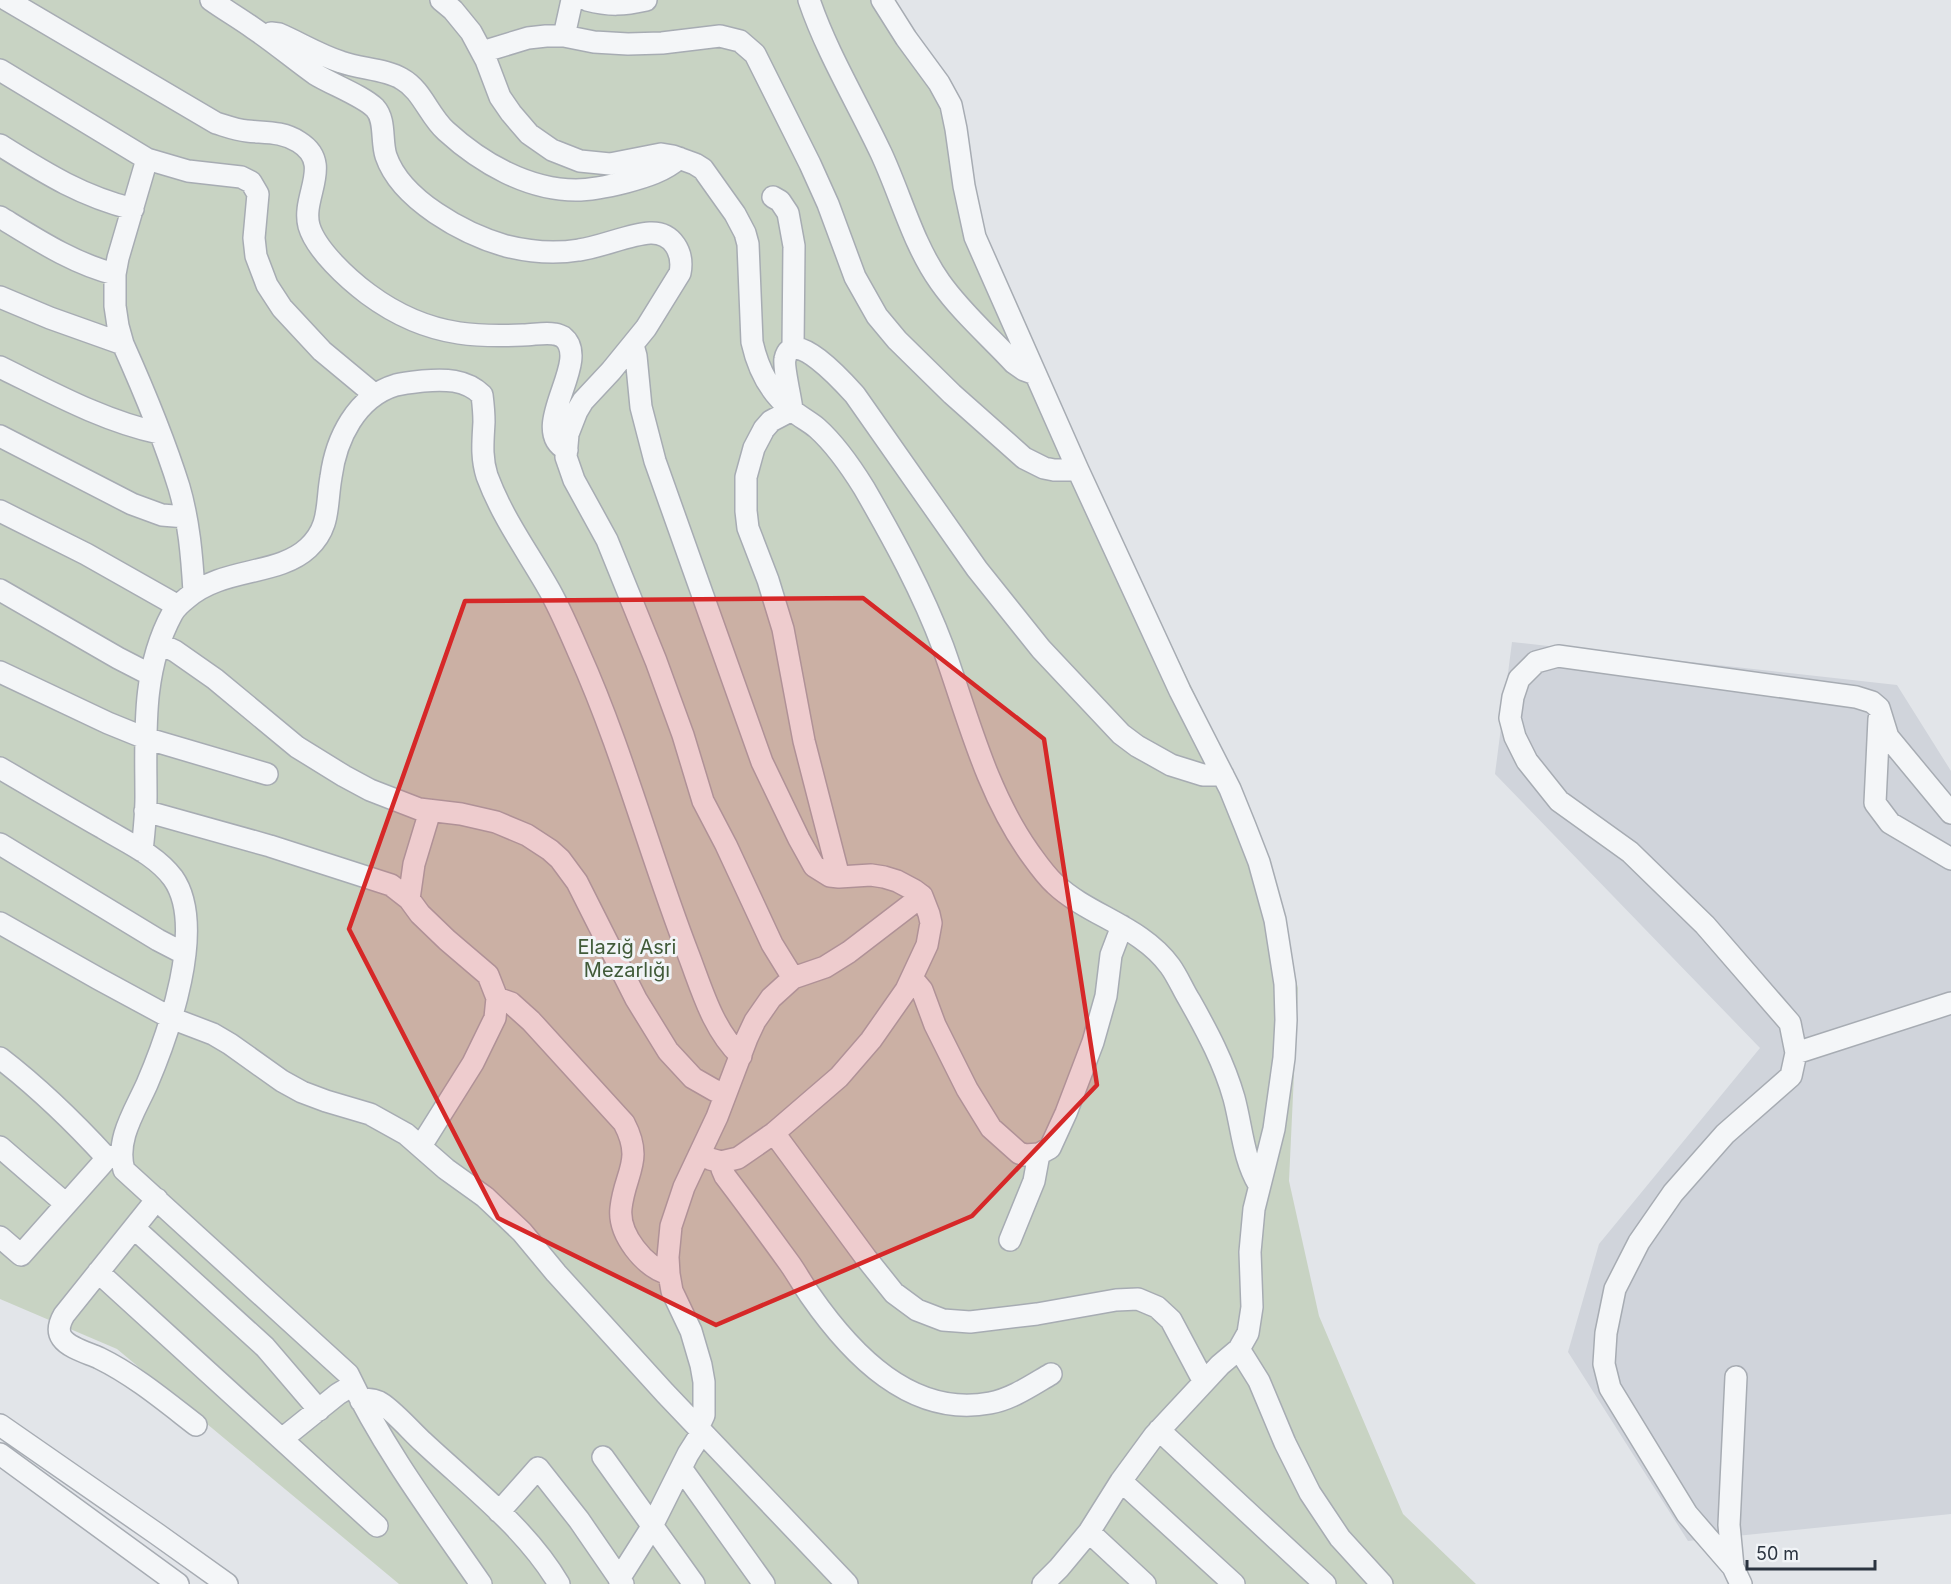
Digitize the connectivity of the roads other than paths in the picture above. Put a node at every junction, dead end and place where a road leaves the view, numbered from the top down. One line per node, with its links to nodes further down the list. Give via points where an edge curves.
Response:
1 (7, 0): 30 (street, via 216,123 245,131 280,133 305,146 316,168 307,205 311,233 351,280 398,313 425,326 461,334 555,333 562,337 572,359 554,416 556,440)
2 (211, 0): 9 (street)
3 (441, 0): 11 (street, via 463,21)
4 (572, 0): 10 (street)
5 (587, 0): 6 (street, via 624,5)
6 (646, 0)
7 (809, 0): 25 (street, via 931,268 952,297 1014,363)
8 (882, 0): 25 (street, via 951,105 975,237)
9 (263, 36): 14 (street, via 269,32 279,34 342,63 405,80 446,131 492,164 528,181 560,189 595,189 655,173); 22 (street, via 317,75 373,106 381,121 388,162 400,183 430,208 466,229 506,245 541,252 577,250 652,233 673,242 681,257 680,273)
10 (564, 36): 11 (street, via 528,38); 31 (street, via 628,44 727,36 749,46 810,164 855,277 877,316 952,394 1024,458 1044,468)
11 (482, 52): 14 (street, via 500,97 511,113 529,134 552,150 595,164 661,154)
12 (0, 70): 15 (street)
13 (0, 145): 17 (street, via 77,190)
14 (679, 158): 27 (street, via 703,169 745,232 750,256 755,356 774,393)
15 (147, 159): 17 (street); 26 (street, via 251,182 258,194 256,256 267,285 321,351)
16 (773, 197): 23 (street, via 788,213 794,246)
17 (132, 209): 19 (street)
18 (0, 217): 19 (street, via 73,259)
19 (116, 274): 21 (street, via 115,306)
20 (0, 297): 21 (street)
21 (123, 344): 28 (street)
22 (633, 345): 30 (street, via 583,401 572,423); 50 (street, via 647,435 762,762 814,866)
23 (793, 348): 27 (street, via 784,364); 43 (street, via 810,353 855,395 977,569 1041,649 1121,734 1171,765 1203,775)
24 (0, 367): 28 (street, via 131,427)
25 (1035, 374): 31 (street)
26 (375, 395): 35 (street, via 353,417 339,444 330,477 327,517 308,548 287,561 222,578); 62 (street, via 396,385 428,381 468,384 482,395 482,450 487,475 512,530 550,591 579,653 612,735 701,989 722,1034)
27 (792, 410): 50 (street, via 771,421 754,448 746,477 746,511 748,528 783,629 804,741); 54 (street, via 817,428 841,454 901,553 930,614 994,791 1017,833 1055,884)
28 (159, 433): 33 (street)
29 (0, 436): 33 (street, via 132,504 162,515)
30 (567, 450): 56 (street, via 574,480 607,540 656,661 703,801 772,944)
31 (1078, 470): 43 (street)
32 (0, 511): 35 (street)
33 (186, 517): 35 (street, via 191,550)
34 (0, 590): 38 (street)
35 (186, 599): 36 (street, via 172,613)
36 (160, 644): 38 (street); 45 (street, via 215,679 277,733 317,761 370,790)
37 (0, 672): 40 (street)
38 (151, 675): 40 (street)
39 (1879, 708): 46 (street, via 1888,737); 49 (street, via 1875,803 1890,823); 61 (street, via 1856,697 1558,656 1536,662 1519,679 1513,697 1510,718 1515,737 1527,761 1558,801 1630,852 1706,925 1790,1023)
40 (145, 738): 42 (street); 44 (street)
41 (0, 768): 48 (street)
42 (267, 774)
43 (1223, 775): 72 (street, via 1268,891 1284,984 1286,1020 1280,1096)
44 (145, 811): 48 (street); 52 (street, via 380,880)
45 (430, 811): 52 (street, via 414,864); 64 (street, via 461,813 496,822 533,838 560,859 577,882 631,990 668,1051 693,1078)
46 (1951, 813)
47 (0, 844): 55 (street)
48 (142, 851): 55 (street, via 179,888 185,910)
49 (1951, 859)
50 (839, 877): 51 (street, via 884,877)
51 (922, 896): 56 (street, via 837,960); 57 (street, via 931,931)
52 (409, 899): 58 (street, via 447,940 488,975)
53 (0, 922): 60 (street)
54 (1122, 926): 68 (street, via 1111,955 1094,1042 1050,1148); 72 (street, via 1170,966 1214,1044 1229,1080 1250,1170)
55 (185, 954): 60 (street)
56 (793, 978): 62 (street, via 777,991 755,1021)
57 (912, 978): 65 (street, via 871,1040); 68 (street, via 922,990 935,1025 991,1128 1019,1152)
58 (497, 998): 66 (street, via 495,1018 473,1063); 79 (street, via 511,1003 531,1021 624,1124 634,1161 621,1203 622,1223 642,1259)
59 (1951, 1003): 61 (street)
60 (171, 1018): 66 (street, via 213,1034 302,1092 380,1119); 70 (street, via 158,1059)
61 (1796, 1053): 99 (street, via 1791,1076 1725,1134 1673,1193 1639,1242 1615,1289 1606,1333 1604,1364 1610,1388 1687,1514)
62 (741, 1056): 64 (street)
63 (0, 1058): 70 (street)
64 (725, 1095): 69 (street)
65 (774, 1133): 71 (street, via 738,1158); 83 (street, via 894,1293 917,1310 944,1320 970,1322 1138,1299 1157,1307 1171,1320)
66 (421, 1146): 88 (street, via 522,1232)
67 (0, 1147): 74 (street)
68 (1039, 1154): 77 (street, via 1034,1181)
69 (699, 1155): 71 (street); 79 (street, via 671,1226)
70 (114, 1156): 73 (street); 74 (street)
71 (721, 1161): 81 (street, via 725,1176 830,1321 862,1356 899,1387 929,1400 974,1406 1003,1401)
72 (1259, 1185): 80 (street, via 1251,1233 1252,1307 1248,1333)
73 (157, 1199): 75 (street); 84 (street, via 348,1374)
74 (66, 1204): 76 (street, via 21,1255)
75 (134, 1228): 78 (street); 85 (street, via 265,1347)
76 (0, 1237)
77 (1010, 1240)
78 (98, 1272): 87 (street, via 61,1320 62,1337 139,1382); 90 (street)
79 (669, 1274): 88 (street, via 701,1365 704,1415)
80 (1239, 1349): 83 (street); 112 (street, via 1259,1381 1310,1493 1340,1538)
81 (1051, 1374)
82 (1736, 1377): 99 (street, via 1729,1525)
83 (1204, 1382): 89 (street)
84 (357, 1393): 85 (street, via 338,1394); 95 (street, via 378,1401); 103 (street, via 383,1440)
85 (319, 1410): 90 (street)
86 (0, 1425): 102 (street)
87 (196, 1425)
88 (700, 1430): 93 (street); 107 (street)
89 (1159, 1430): 94 (street); 111 (street)
90 (282, 1439): 97 (street)
91 (0, 1454): 101 (street)
92 (603, 1458): 96 (street)
93 (681, 1468): 96 (street); 106 (street)
94 (1121, 1481): 98 (street); 110 (street)
95 (499, 1512): 100 (street, via 538,1468); 104 (street, via 532,1546)
96 (652, 1524): 100 (street); 105 (street)
97 (377, 1526)
98 (1089, 1532): 108 (street); 109 (street)
99 (1737, 1575)
100 (621, 1581)
101 (178, 1584)
102 (227, 1584)
103 (481, 1584)
104 (559, 1584)
105 (694, 1584)
106 (764, 1584)
107 (847, 1584)
108 (1043, 1584)
109 (1145, 1584)
110 (1234, 1584)
111 (1325, 1584)
112 (1382, 1584)

